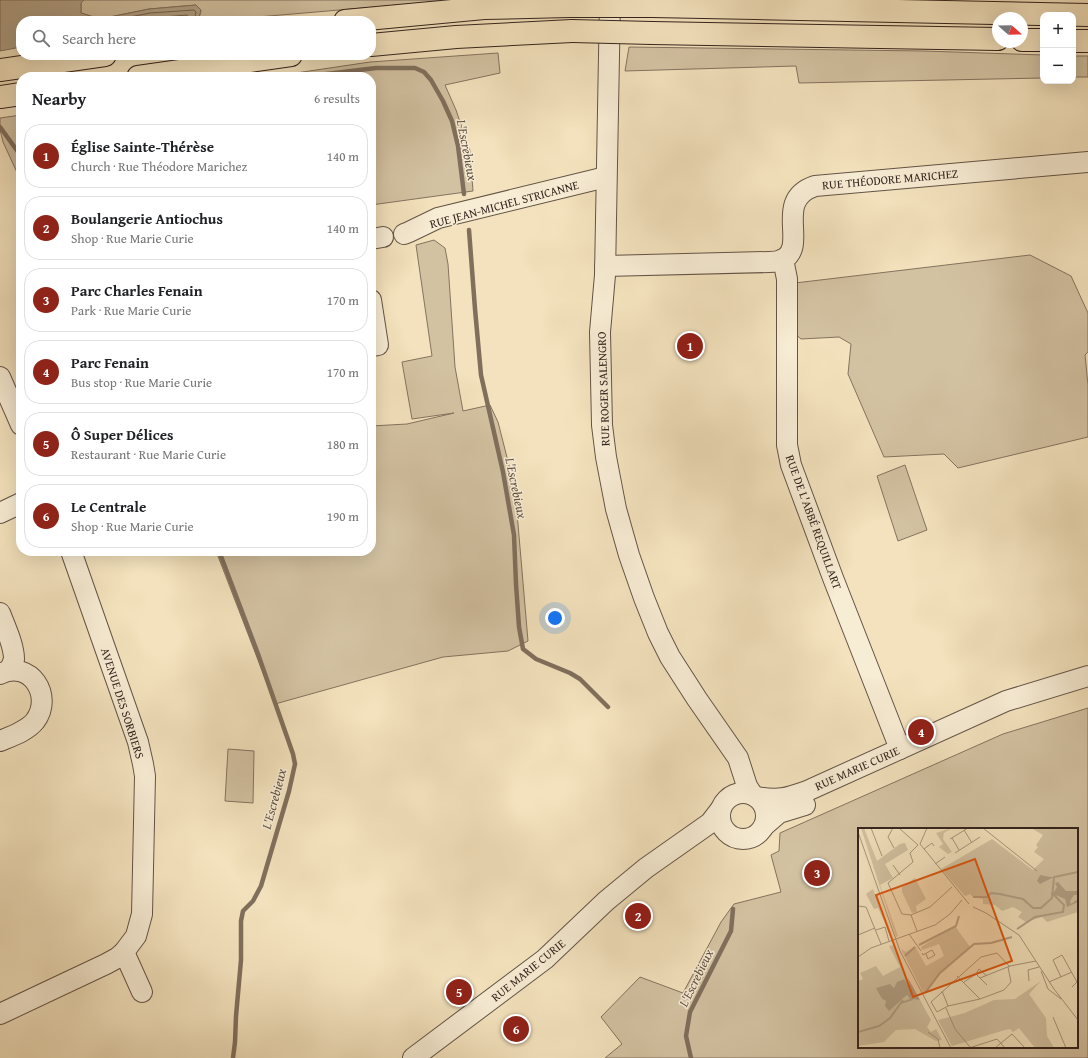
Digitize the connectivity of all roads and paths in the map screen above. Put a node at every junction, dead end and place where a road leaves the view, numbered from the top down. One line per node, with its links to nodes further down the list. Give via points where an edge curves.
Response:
1 (610, 0): 17 (street, RUE ROGER SALENGRO)
2 (1088, 15): 3 (highway, bridge, via 570,6 484,8)
3 (376, 18)
4 (992, 39): 9 (highway, bridge, via 572,31 470,36)
5 (1028, 40): 6 (highway)
6 (1040, 40)
7 (1076, 41): 8 (highway)
8 (1088, 41)
9 (376, 45)
10 (70, 60): 12 (highway)
11 (257, 60): 13 (highway)
12 (0, 70)
13 (173, 72)
14 (16, 95): 15 (highway)
15 (0, 97)
16 (1088, 162): 19 (street, RUE THÉODORE MARICHEZ, via 807,188 800,193 794,206 793,244 788,256)
17 (606, 178): 18 (street, RUE JEAN-MICHEL STRICANNE, via 438,218); 20 (street, RUE ROGER SALENGRO)
18 (404, 234)
19 (783, 260): 20 (street); 33 (street, RUE DE L'ABBÉ REQUILLART, via 787,279 787,444 791,465)
20 (605, 266): 34 (street, RUE ROGER SALENGRO, via 600,332 602,425 624,540 648,608 670,657)
21 (376, 332): 22 (street)
22 (376, 345)
23 (0, 377): 24 (street)
24 (16, 414)
25 (16, 505): 26 (street)
26 (0, 513)
27 (73, 556): 41 (street, AVENUE DES SORBIERS, via 138,742 145,776 142,914 136,936)
28 (0, 613): 29 (street, via 14,658 13,665)
29 (4, 672): 32 (street, via 17,670 34,679 39,685 42,700 40,713 31,725)
30 (1088, 676): 33 (street, RUE MARIE CURIE, via 1006,701)
31 (1088, 689): 37 (street, RUE MARIE CURIE, via 1013,713 811,803 782,812)
32 (0, 741)
33 (900, 749): 35 (street, RUE MARIE CURIE, via 787,798)
34 (732, 750): 35 (street, RUE ROGER SALENGRO, via 740,762 746,786); 36 (street, RUE ROGER SALENGRO, via 735,776)
35 (754, 795): 36 (street, via 739,792 733,794); 37 (street, via 762,802 766,812)
36 (724, 804): 38 (street, via 720,818); 39 (street, RUE MARIE CURIE, via 710,823)
37 (764, 826): 38 (street, via 758,834 748,838 740,839)
38 (729, 834): 39 (street, RUE MARIE CURIE, via 707,834)
39 (685, 842): 40 (street, RUE MARIE CURIE)
40 (638, 875): 44 (street, RUE MARIE CURIE, via 606,901 545,959); 45 (street, RUE MARIE CURIE, via 554,968)
41 (124, 952): 42 (street); 43 (street, AVENUE DES SORBIERS, via 106,964)
42 (142, 992)
43 (0, 1014)
44 (413, 1058)
45 (434, 1058)

